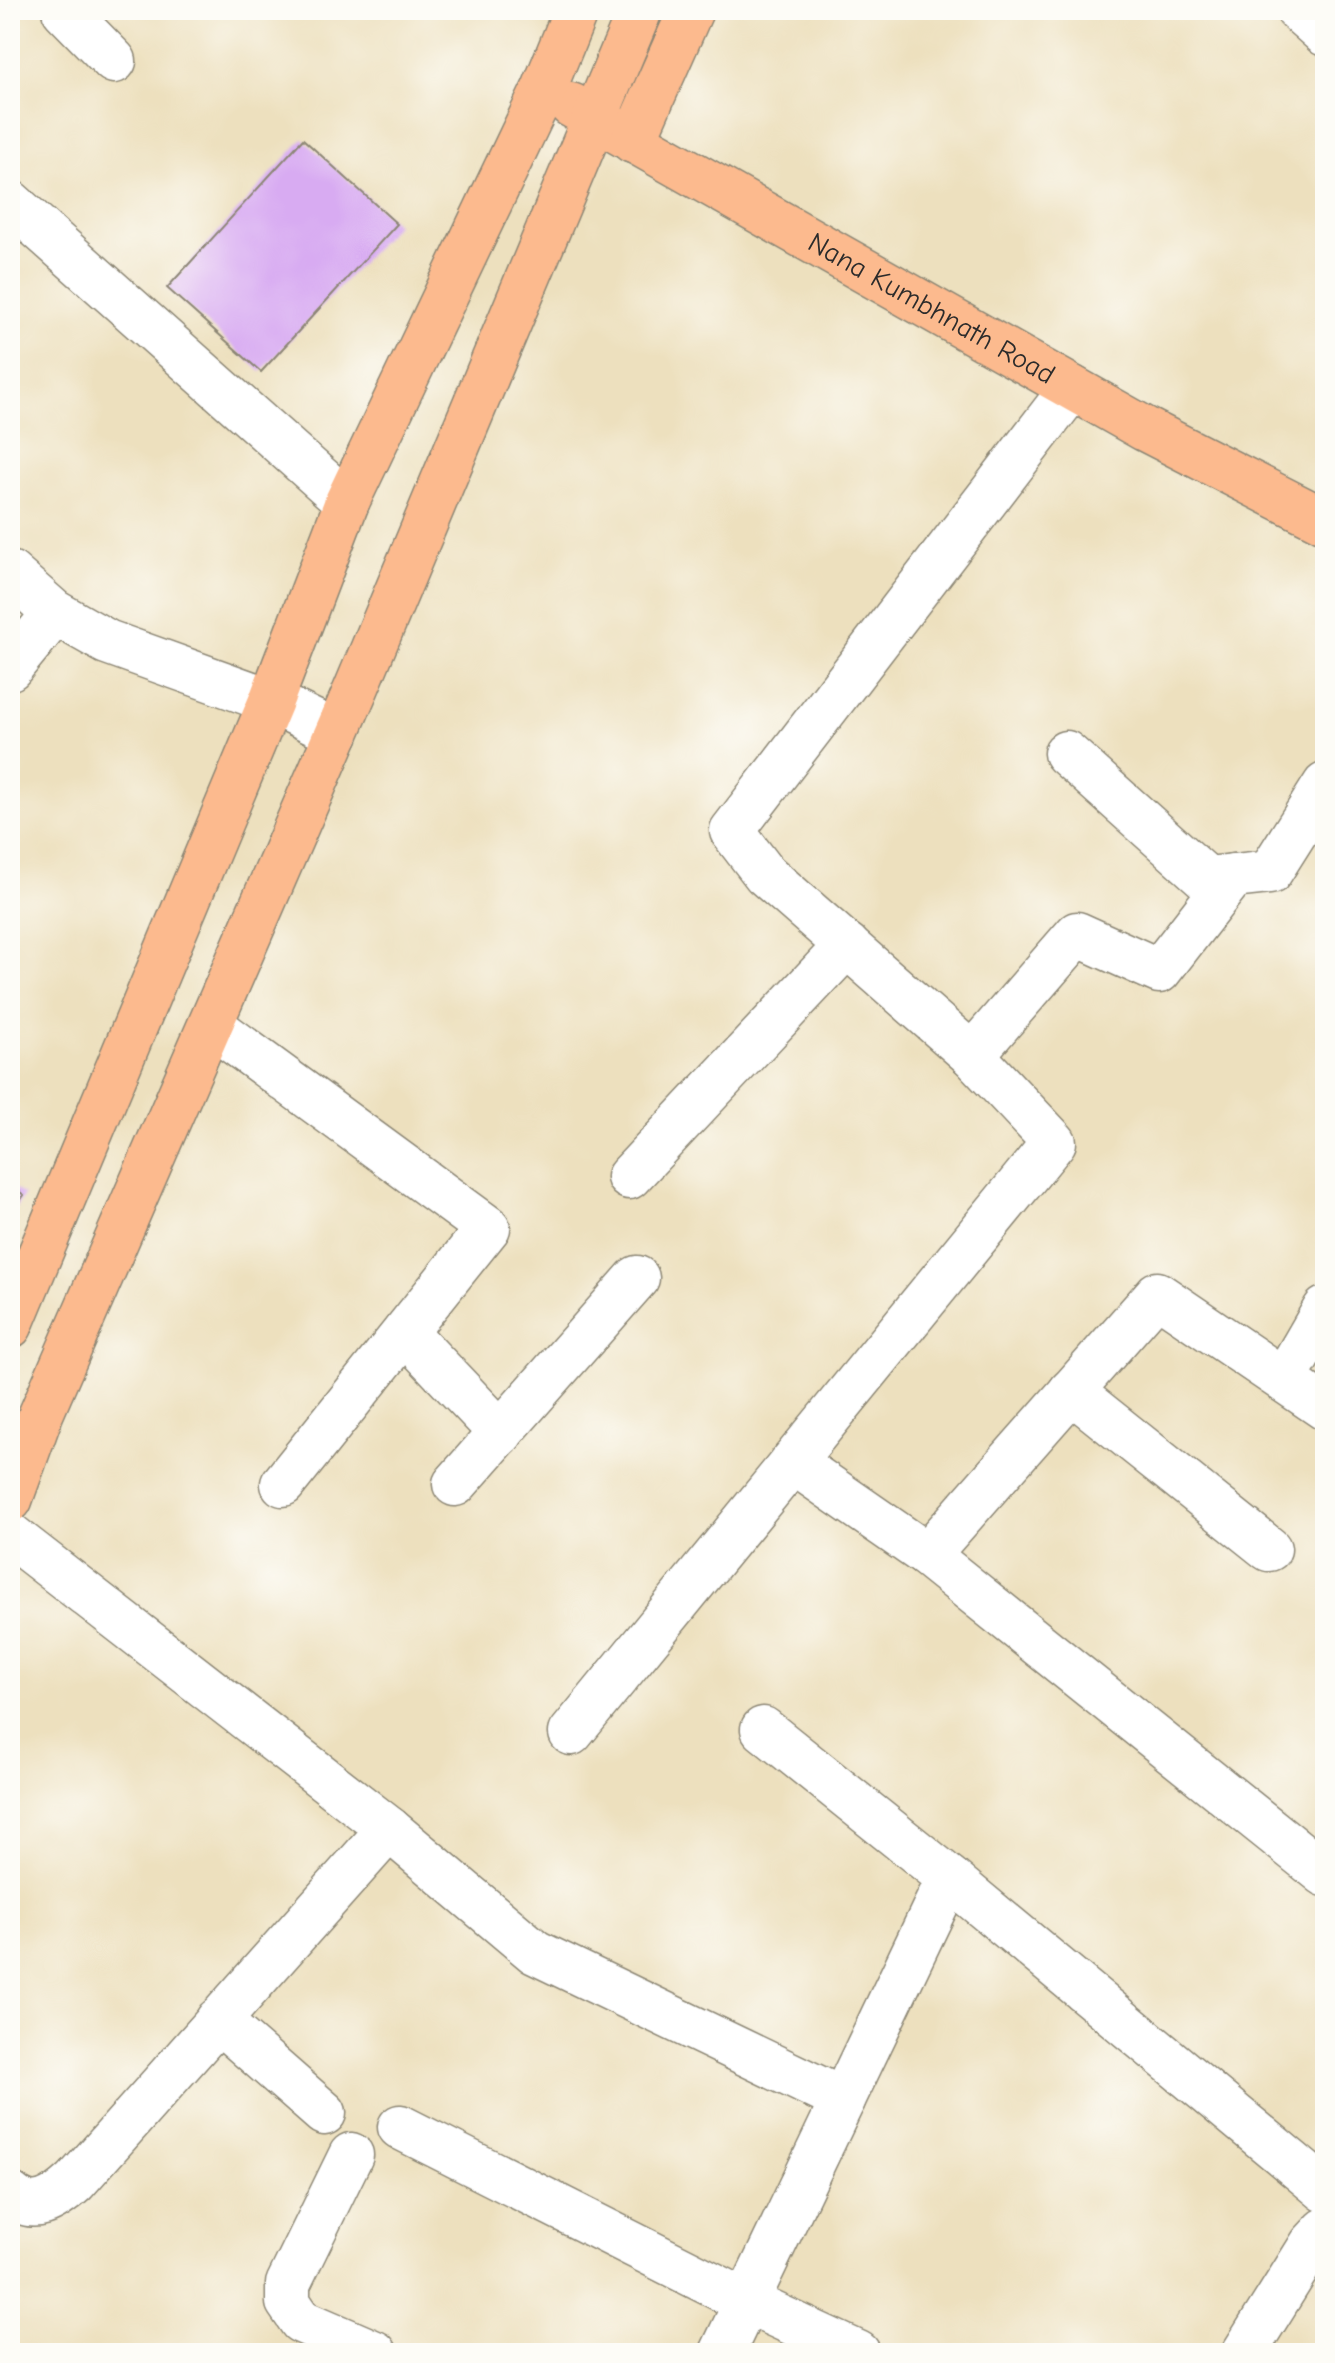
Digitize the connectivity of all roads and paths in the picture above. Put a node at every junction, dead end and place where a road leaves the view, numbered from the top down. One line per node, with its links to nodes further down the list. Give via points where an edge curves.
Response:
1 (64, 10): 7 (street)
2 (576, 10): 8 (main road)
3 (640, 10): 9 (main road)
4 (691, 10): 10 (main road)
5 (1298, 10): 6 (street)
6 (1325, 34)
7 (114, 61)
8 (544, 89): 9 (main road, Nana Kumbhnath Road); 13 (main road)
9 (596, 120): 10 (main road, Nana Kumbhnath Road); 19 (main road)
10 (633, 141): 12 (main road, Nana Kumbhnath Road)
11 (10, 202): 13 (street)
12 (1072, 388): 14 (main road, Nana Kumbhnath Road); 23 (street, via 732,831 765,874)
13 (347, 502): 18 (main road)
14 (1325, 521)
15 (10, 573): 16 (street)
16 (55, 613): 17 (street); 18 (street, via 107,642)
17 (10, 668)
18 (271, 701): 19 (street); 29 (main road)
19 (337, 733): 24 (main road)
20 (1066, 753): 22 (street, via 1207,879)
21 (1325, 785): 22 (street, via 1270,872)
22 (1233, 876): 25 (street, via 1159,971 1077,934)
23 (847, 945): 25 (street); 26 (street)
24 (211, 1025): 30 (street, via 488,1228); 38 (main road, via 41,1414)
25 (972, 1055): 35 (street, via 1054,1142)
26 (629, 1177)
27 (637, 1278): 34 (street)
28 (1325, 1309): 31 (street)
29 (10, 1326)
30 (405, 1332): 34 (street); 36 (street)
31 (1284, 1380): 32 (street, via 1157,1294); 33 (street)
32 (1071, 1391): 40 (street); 41 (street)
33 (1325, 1408)
34 (501, 1433): 37 (street)
35 (793, 1462): 41 (street); 43 (street)
36 (283, 1484)
37 (455, 1484)
38 (10, 1500)
39 (10, 1535): 44 (street)
40 (1269, 1549)
41 (927, 1555): 45 (street)
42 (763, 1729): 46 (street)
43 (571, 1733)
44 (389, 1829): 47 (street); 48 (street, via 535,1952)
45 (1325, 1874)
46 (949, 1878): 48 (street); 52 (street)
47 (218, 2020): 49 (street); 53 (street, via 54,2201 22,2204)
48 (843, 2100): 55 (street)
49 (324, 2113)
50 (400, 2127): 55 (street)
51 (351, 2155): 56 (street, via 288,2284 288,2302 301,2321)
52 (1325, 2190)
53 (10, 2194)
54 (1325, 2230): 59 (street)
55 (747, 2302): 57 (street); 58 (street)
56 (375, 2353)
57 (722, 2353)
58 (858, 2353)
59 (1244, 2353)

